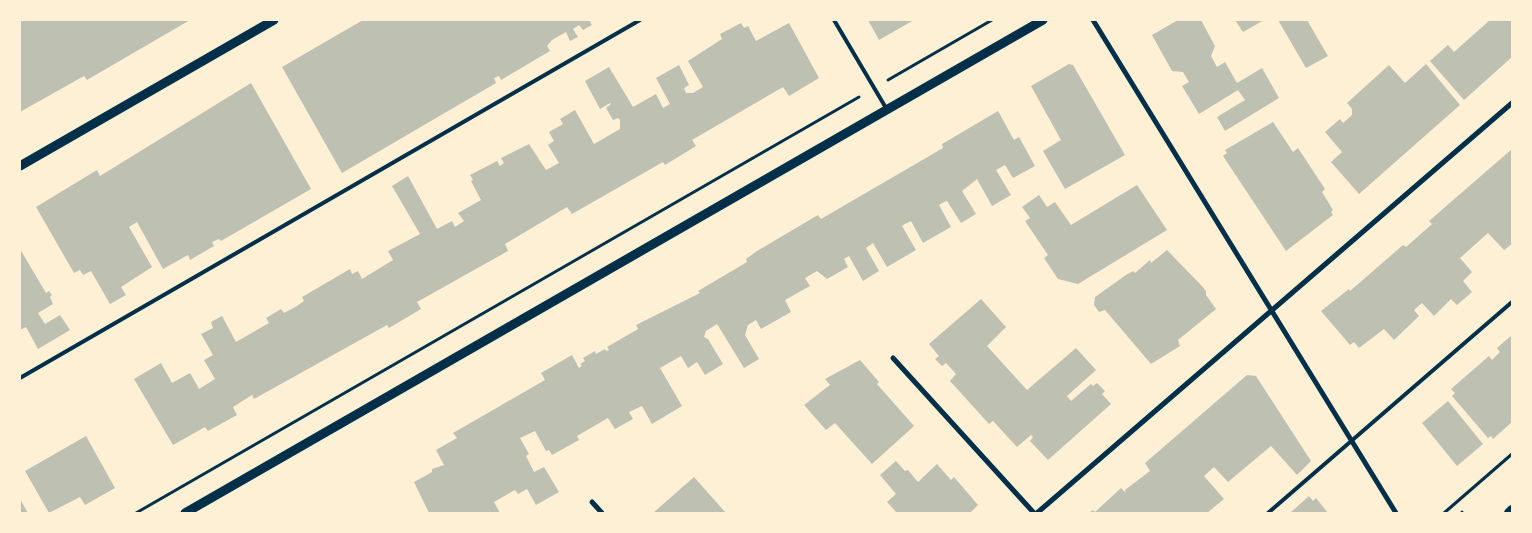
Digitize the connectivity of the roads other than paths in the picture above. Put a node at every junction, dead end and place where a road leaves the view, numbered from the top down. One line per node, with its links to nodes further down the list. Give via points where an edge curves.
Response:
1 (274, 20): 8 (street)
2 (640, 20): 12 (lane)
3 (834, 20): 7 (lane)
4 (1043, 20): 7 (street)
5 (1093, 20): 10 (street)
6 (1512, 103): 10 (street)
7 (887, 110): 16 (street)
8 (20, 166)
9 (1512, 302): 13 (lane)
10 (1272, 312): 13 (street); 18 (street)
11 (893, 358): 18 (street)
12 (20, 378)
13 (1352, 440): 19 (lane); 20 (street)
14 (592, 502): 17 (street)
15 (1512, 510): 21 (main road)
16 (185, 513)
17 (602, 513)
18 (1035, 513)
19 (1268, 513)
20 (1396, 513)
21 (1509, 513)

